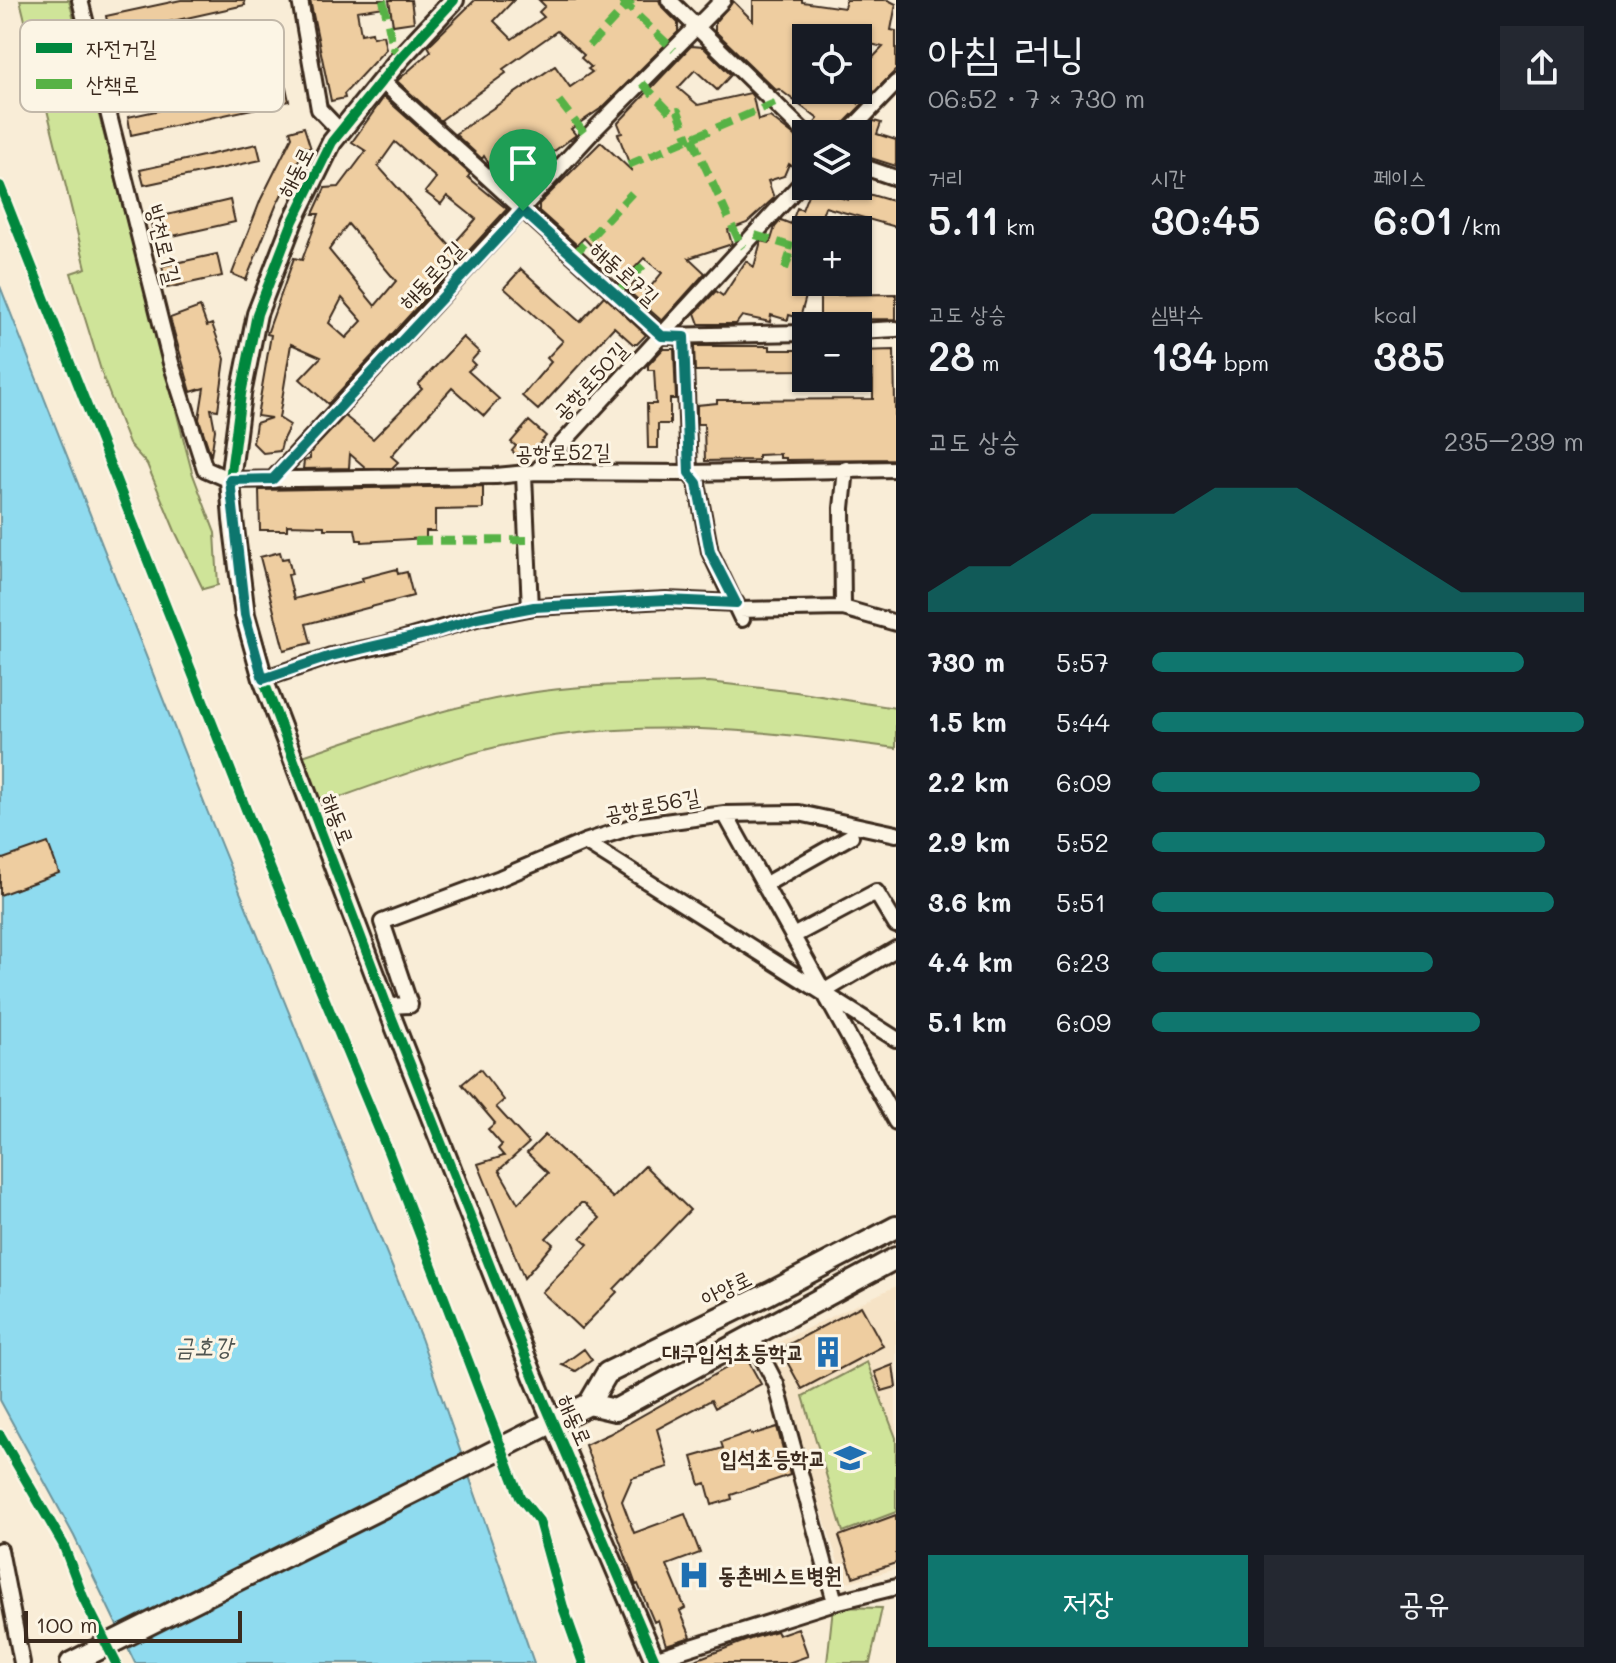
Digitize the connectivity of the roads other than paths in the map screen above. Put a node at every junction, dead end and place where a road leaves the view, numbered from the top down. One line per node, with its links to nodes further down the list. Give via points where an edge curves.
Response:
1 (80, 0): 6 (street, 방천로1길)
2 (300, 0): 13 (street, via 319,109)
3 (454, 0): 8 (street, 해동로)
4 (669, 0): 7 (street)
5 (723, 0): 7 (street, 해동로3길)
6 (85, 20)
7 (697, 27): 11 (street); 17 (street, 해동로3길)
8 (382, 81): 13 (street, 해동로); 17 (street, 해동로7길)
9 (896, 83): 12 (street)
10 (108, 112): 28 (street, 방천로1길, via 191,431 205,469)
11 (792, 120)
12 (860, 120)
13 (341, 132): 28 (street, 해동로, via 293,221 257,314)
14 (872, 170): 15 (street)
15 (896, 178)
16 (792, 193): 21 (street, 공항로50길)
17 (523, 211): 21 (street, 해동로7길); 27 (street, 해동로3길)
18 (896, 329): 19 (street)
19 (872, 330)
20 (792, 333): 22 (street, 해동로7길)
21 (662, 336): 22 (street, 해동로7길); 25 (street, 공항로50길)
22 (684, 337): 26 (street)
23 (846, 469): 24 (street, 공항로52길); 26 (street, 공항로52길); 30 (street)
24 (896, 469)
25 (530, 473): 26 (street, 공항로52길); 27 (street, 공항로52길); 29 (street)
26 (689, 473): 31 (street, via 697,483 710,552)
27 (273, 479): 28 (street, 공항로52길)
28 (230, 480): 33 (street, 해동로, via 245,615)
29 (530, 608): 31 (street, via 666,600); 33 (street, via 331,656)
30 (843, 608): 31 (street); 32 (street)
31 (739, 611)
32 (896, 623)
33 (263, 679): 43 (street, 해동로)
34 (725, 814): 35 (street, 공항로56길, via 799,813); 37 (street, 공항로56길, via 634,826); 38 (street)
35 (896, 834)
36 (851, 836): 38 (street)
37 (585, 842): 42 (street); 43 (street, 공항로56길, via 382,922 410,1005)
38 (764, 885): 40 (street)
39 (896, 925): 40 (street, via 876,892)
40 (793, 936): 42 (street)
41 (896, 949): 42 (street)
42 (823, 992): 44 (street); 45 (street)
43 (387, 1006): 50 (street, 해동로)
44 (896, 1039)
45 (896, 1122)
46 (896, 1227): 49 (main road, 아양로, via 607,1373)
47 (896, 1258): 48 (main road, 아양로)
48 (751, 1336): 49 (main road, 아양로, via 615,1410); 53 (street, via 776,1384)
49 (589, 1404): 50 (main road, 아양로)
50 (555, 1422): 54 (street, 해동로); 56 (main road, 아양로)
51 (1, 1559): 55 (street)
52 (896, 1587): 53 (street)
53 (835, 1602): 54 (street)
54 (655, 1661)
55 (22, 1663)
56 (71, 1663)

